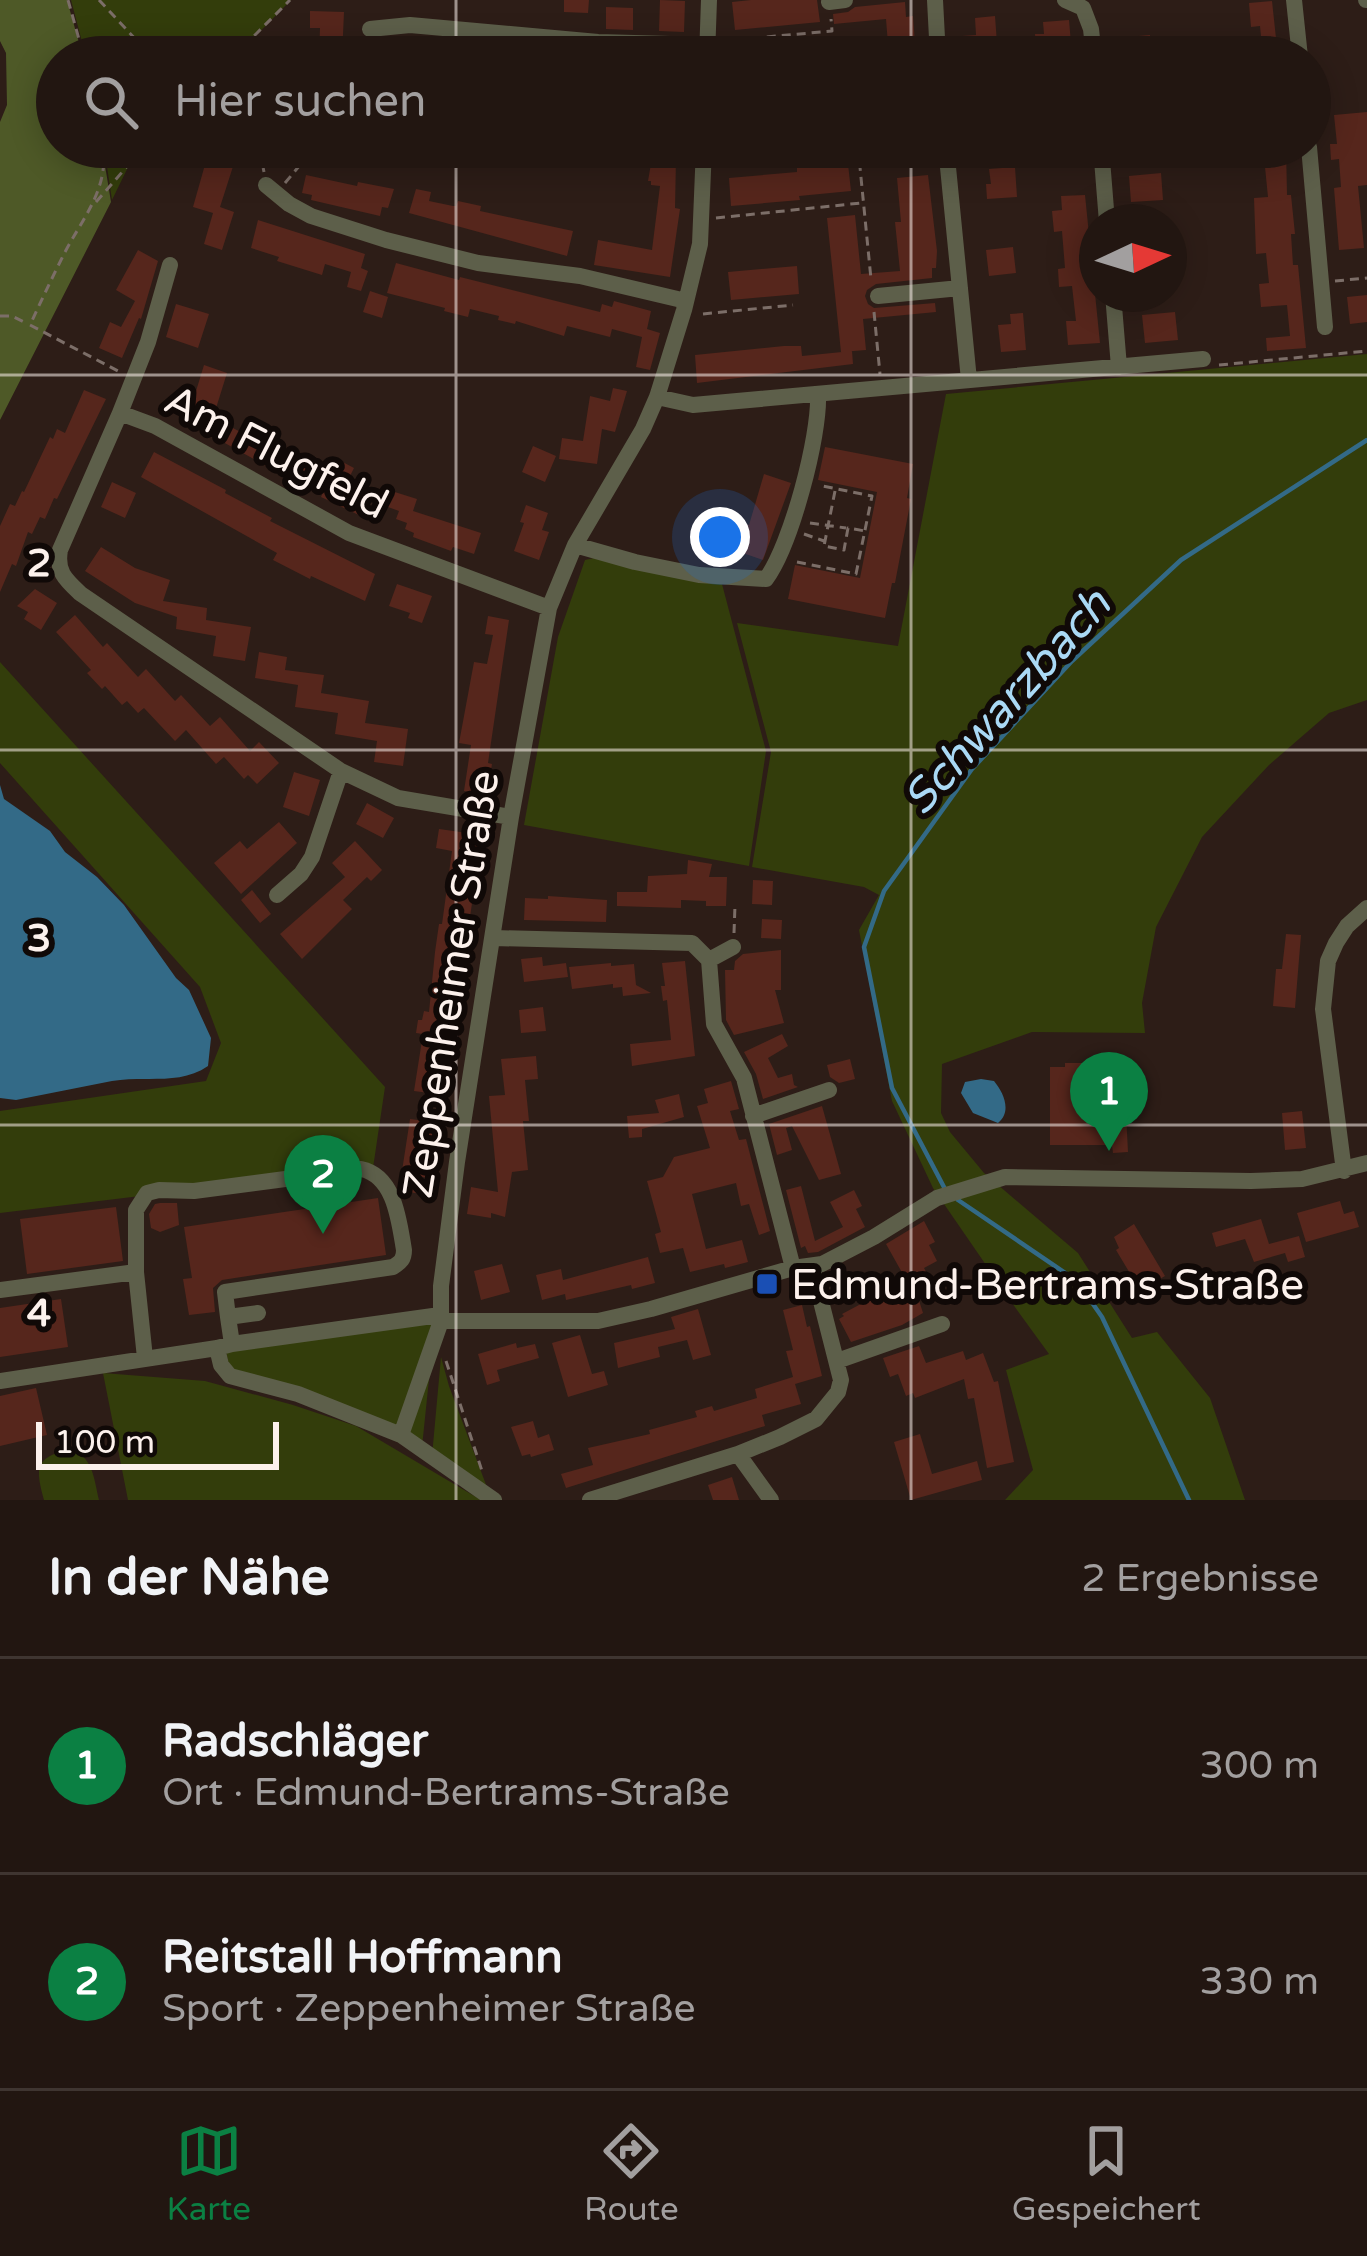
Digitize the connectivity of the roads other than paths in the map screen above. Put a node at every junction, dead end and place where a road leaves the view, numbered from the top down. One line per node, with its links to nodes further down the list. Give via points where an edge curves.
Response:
1 (709, 0): 9 (street)
2 (845, 0): 6 (street)
3 (935, 0): 10 (street)
4 (1065, 0): 11 (street, via 1083,8)
5 (1294, 0): 12 (street)
6 (829, 2)
7 (370, 29): 8 (street)
8 (528, 36)
9 (708, 36)
10 (937, 36)
11 (1092, 36)
12 (1298, 36)
13 (704, 168): 22 (street, Zeppenheimer Straße, via 700,244)
14 (948, 168): 20 (street)
15 (1103, 168): 18 (street)
16 (1311, 168): 24 (street)
17 (271, 189): 22 (street, via 311,216 386,241 590,278)
18 (1106, 204)
19 (170, 265): 30 (street)
20 (960, 288): 21 (street); 27 (street)
21 (878, 296)
22 (685, 306): 29 (street, Zeppenheimer Straße)
23 (1114, 312): 26 (street)
24 (1325, 327)
25 (1203, 359): 26 (street)
26 (1119, 367): 27 (street)
27 (969, 380): 28 (street)
28 (818, 394): 29 (street, via 694,405); 31 (street, via 797,532 766,579 664,568)
29 (657, 397): 31 (street, Zeppenheimer Straße)
30 (121, 413): 32 (street, Am Flugfeld, via 349,532); 33 (street, Am Flugfeld, via 60,550 61,573)
31 (575, 545): 32 (street, Zeppenheimer Straße)
32 (549, 608): 34 (street, Zeppenheimer Straße)
33 (341, 771): 34 (street, Am Flugfeld, via 398,798); 35 (street, via 312,856)
34 (512, 817): 37 (street, Zeppenheimer Straße)
35 (278, 895)
36 (1367, 908): 43 (street, via 1328,961 1323,1009)
37 (494, 938): 39 (street, via 692,943); 49 (street, Zeppenheimer Straße)
38 (733, 946): 39 (street)
39 (709, 960): 41 (street, via 714,1024)
40 (829, 1090): 41 (street)
41 (754, 1116): 44 (street)
42 (1367, 1163): 43 (street)
43 (1344, 1171): 44 (street, via 1251,1181 1005,1178 937,1198)
44 (803, 1267): 49 (street, via 598,1321); 53 (street)
45 (136, 1272): 46 (street); 48 (street, via 136,1210 147,1193 373,1172 394,1201 404,1250 399,1263 225,1292); 52 (street)
46 (0, 1290)
47 (258, 1313): 48 (street)
48 (228, 1317): 51 (street)
49 (441, 1318): 51 (street); 55 (street, Zeppenheimer Straße)
50 (942, 1324): 53 (street)
51 (224, 1346): 52 (street); 55 (street, via 221,1365 230,1376)
52 (145, 1358): 54 (street)
53 (837, 1361): 56 (street, via 838,1392 816,1419)
54 (0, 1381)
55 (401, 1435): 57 (street)
56 (738, 1454): 58 (street); 59 (street)
57 (494, 1500)
58 (590, 1500)
59 (771, 1500)

